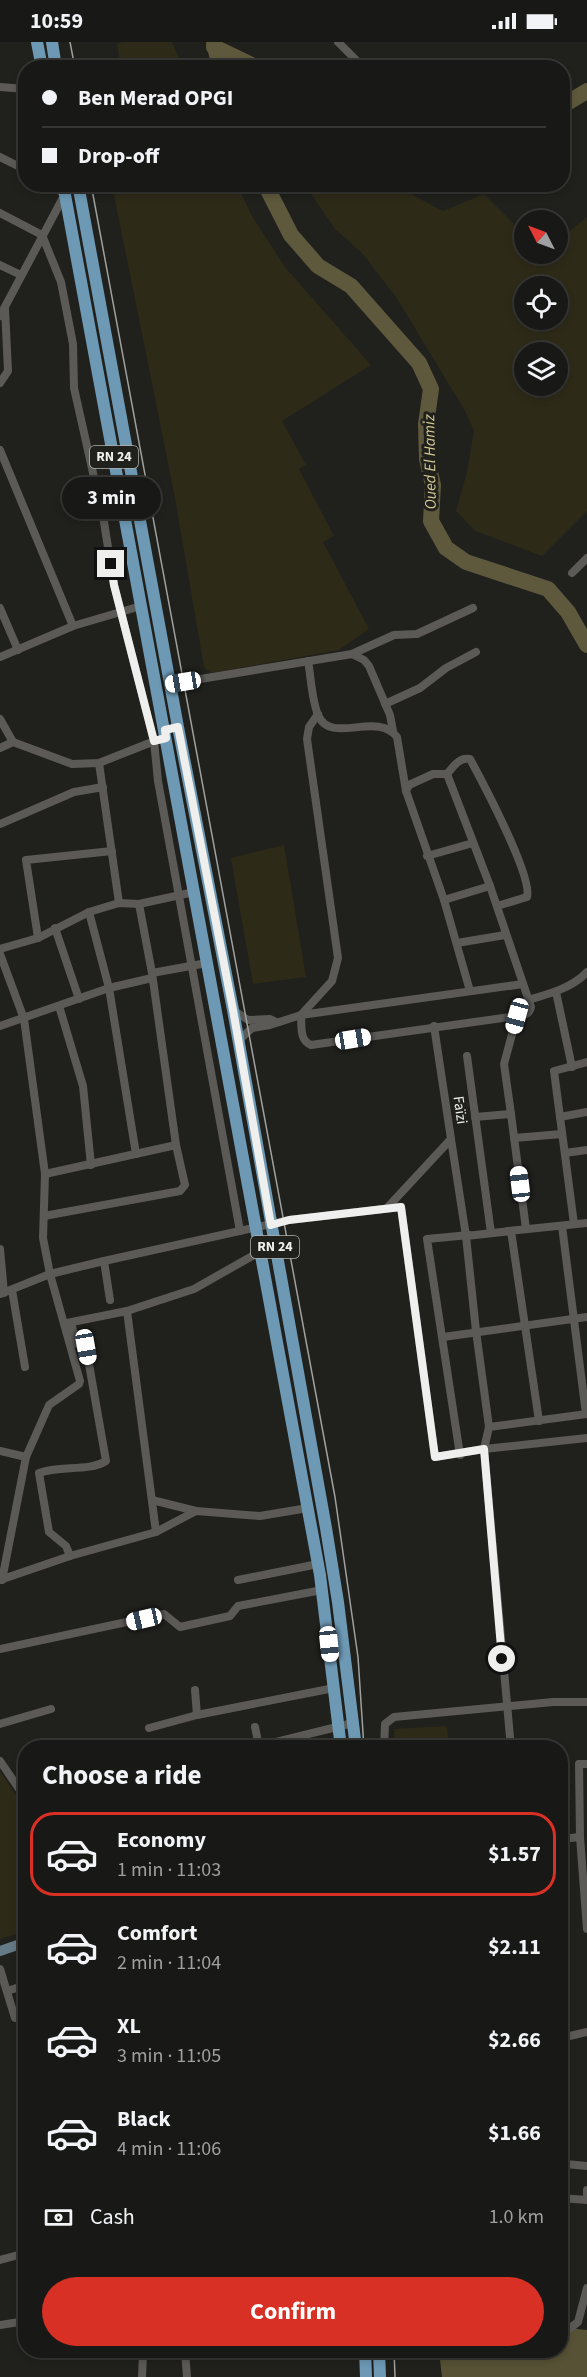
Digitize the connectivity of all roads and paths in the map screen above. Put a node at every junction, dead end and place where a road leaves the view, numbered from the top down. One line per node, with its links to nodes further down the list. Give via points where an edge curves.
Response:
1 (37, 42): 4 (main road)
2 (52, 42): 5 (main road)
3 (338, 42): 6 (street)
4 (40, 60)
5 (55, 60)
6 (356, 60)
7 (0, 87): 8 (street)
8 (18, 88)
9 (0, 157): 10 (street)
10 (18, 167)
11 (63, 192): 15 (street)
12 (65, 192): 24 (main road, RN 24)
13 (79, 192): 34 (main road, RN 24)
14 (0, 213): 15 (street)
15 (42, 235): 17 (street); 27 (street, via 61,282 73,344 74,388)
16 (0, 265): 17 (street)
17 (21, 275): 18 (street)
18 (5, 308): 19 (street); 20 (street, via 8,371)
19 (0, 316)
20 (0, 383)
21 (0, 450): 28 (street)
22 (587, 558): 23 (street)
23 (572, 573)
24 (141, 606): 27 (street); 40 (main road, RN 24)
25 (0, 608): 29 (street)
26 (473, 608): 31 (street, via 417,634 394,635)
27 (122, 612): 28 (street); 40 (street)
28 (73, 626): 29 (street)
29 (18, 650): 32 (street)
30 (476, 651): 35 (street, via 420,688)
31 (352, 654): 33 (street); 35 (street, via 369,666)
32 (0, 657)
33 (308, 661): 34 (street); 36 (street)
34 (170, 684): 38 (main road, RN 24)
35 (385, 704): 39 (street)
36 (318, 714): 39 (street, via 322,722 333,728 380,726); 76 (street, via 309,727 307,739 338,958 332,981)
37 (0, 719): 41 (street)
38 (178, 727): 40 (main road); 43 (main road, RN 24)
39 (393, 731): 47 (street)
40 (163, 740): 43 (main road); 44 (street); 53 (main road, RN 24); 54 (street, via 158,781)
41 (13, 742): 42 (street); 44 (street, via 72,764)
42 (0, 748)
43 (182, 748): 78 (main road, RN 24)
44 (99, 763): 46 (street)
45 (447, 774): 47 (street, via 433,774 409,785); 49 (street); 58 (street, via 458,761 470,759 521,869 527,897)
46 (103, 787): 48 (street, via 74,792); 50 (street)
47 (406, 791): 51 (street)
48 (0, 824)
49 (473, 843): 51 (street); 52 (street)
50 (112, 851): 56 (street); 62 (street, via 26,860)
51 (427, 855): 55 (street)
52 (490, 886): 55 (street); 58 (street)
53 (194, 892): 54 (street); 66 (main road, RN 24)
54 (178, 895): 57 (street); 67 (street)
55 (444, 900): 63 (street)
56 (119, 903): 57 (street); 59 (street)
57 (139, 904): 69 (street)
58 (497, 906): 61 (street)
59 (89, 912): 60 (street); 71 (street)
60 (55, 928): 62 (street); 74 (street)
61 (506, 934): 63 (street); 70 (street)
62 (38, 938): 64 (street)
63 (457, 943): 72 (street)
64 (0, 949)
65 (0, 954): 82 (street)
66 (207, 963): 67 (street); 109 (main road, RN 24)
67 (190, 966): 69 (street); 111 (street)
68 (587, 972): 73 (street)
69 (152, 975): 71 (street); 97 (street)
70 (523, 984): 72 (street); 75 (street)
71 (108, 988): 74 (street); 100 (street)
72 (470, 992): 79 (street)
73 (556, 992): 75 (street); 89 (street)
74 (79, 999): 77 (street)
75 (528, 1000): 81 (street, via 528,1013)
76 (312, 1001): 79 (street); 80 (street)
77 (59, 1006): 82 (street); 101 (street, via 83,1086)
78 (233, 1010): 83 (street); 86 (main road, RN 24)
79 (313, 1013): 80 (street)
80 (301, 1014): 83 (street, via 270,1025); 85 (street, via 303,1037 311,1045)
81 (517, 1016): 85 (street); 91 (street, via 504,1064)
82 (24, 1019): 84 (street); 102 (street)
83 (254, 1024): 86 (street)
84 (0, 1026)
85 (434, 1026): 96 (street, Faïzi)
86 (238, 1041): 107 (main road, RN 24)
87 (467, 1056): 92 (street)
88 (587, 1062): 89 (street)
89 (572, 1066): 93 (street, via 554,1071)
90 (587, 1112): 93 (street)
91 (511, 1114): 92 (street); 95 (street)
92 (475, 1117): 113 (street)
93 (560, 1117): 94 (street)
94 (562, 1134): 95 (street); 99 (street)
95 (514, 1138): 110 (street)
96 (451, 1139): 103 (street, Faïzi); 114 (street)
97 (176, 1145): 100 (street); 104 (street, via 184,1185 180,1191)
98 (587, 1150): 99 (street)
99 (565, 1153): 106 (street)
100 (136, 1154): 101 (street)
101 (91, 1165): 102 (street)
102 (45, 1174): 104 (street)
103 (387, 1209): 107 (street); 135 (street, via 401,1207 435,1457)
104 (44, 1216): 118 (street, via 43,1238)
105 (587, 1222): 106 (street)
106 (574, 1224): 108 (street)
107 (271, 1225): 109 (street); 153 (main road, RN 24, via 326,1528)
108 (562, 1226): 110 (street); 123 (street)
109 (256, 1228): 111 (street); 116 (main road, RN 24)
110 (526, 1229): 112 (street)
111 (240, 1231): 117 (street)
112 (511, 1231): 113 (street); 114 (street); 125 (street)
113 (491, 1233): 114 (street)
114 (466, 1236): 126 (street); 127 (street, via 427,1239)
115 (0, 1249): 119 (street)
116 (261, 1251): 121 (street, via 194,1289); 138 (main road, RN 24)
117 (104, 1261): 118 (street); 120 (street)
118 (50, 1274): 119 (street); 124 (street)
119 (5, 1292): 128 (street)
120 (110, 1300)
121 (127, 1311): 124 (street); 137 (street)
122 (587, 1317): 123 (street)
123 (573, 1318): 125 (street); 129 (street)
124 (68, 1323): 136 (street, via 80,1381 49,1405); 141 (street, via 77,1344 86,1347 106,1461 39,1473 49,1532 66,1546)
125 (523, 1324): 126 (street); 130 (street)
126 (476, 1331): 127 (street); 131 (street)
127 (442, 1336): 135 (street)
128 (25, 1367)
129 (586, 1414): 130 (street)
130 (539, 1421): 131 (street)
131 (489, 1427): 133 (street)
132 (587, 1438): 133 (street)
133 (484, 1449): 135 (street); 150 (street)
134 (0, 1451): 136 (street)
135 (460, 1455)
136 (26, 1457): 143 (street)
137 (152, 1500): 139 (street); 140 (street)
138 (308, 1508): 139 (street, via 260,1516); 142 (main road, RN 24)
139 (196, 1511): 140 (street)
140 (156, 1532): 141 (street)
141 (70, 1556): 143 (street)
142 (318, 1564): 144 (street); 145 (main road, RN 24)
143 (1, 1580)
144 (238, 1580)
145 (322, 1590): 146 (street, via 238,1606 230,1616 180,1628 164,1614); 147 (main road, RN 24)
146 (0, 1650)
147 (334, 1688): 152 (street); 155 (main road, RN 24)
148 (195, 1690): 152 (street)
149 (587, 1702): 150 (street)
150 (507, 1706): 162 (street, via 389,1719); 163 (street)
151 (51, 1709): 154 (street)
152 (197, 1715): 157 (street)
153 (353, 1723): 155 (street); 161 (main road, RN 24)
154 (0, 1724)
155 (338, 1725): 159 (street); 160 (main road, RN 24)
156 (255, 1727): 158 (street)
157 (149, 1728)
158 (255, 1740)
159 (281, 1740)
160 (340, 1740)
161 (355, 1740)
162 (384, 1740)
163 (510, 1740)
164 (0, 1761): 166 (street)
165 (587, 1764): 167 (street, via 579,1764)
166 (18, 1787)
167 (580, 1837): 168 (street); 169 (street)
168 (568, 1838)
169 (585, 1853): 170 (street)
170 (587, 1929)
171 (18, 1945): 172 (street)
172 (0, 1951)
173 (0, 1970): 175 (street)
174 (18, 1988): 175 (street)
175 (7, 1991): 176 (street)
176 (18, 2017)
177 (587, 2032): 178 (street)
178 (568, 2036)
179 (568, 2164): 180 (street)
180 (587, 2166)
181 (587, 2190): 183 (street)
182 (568, 2199): 183 (street)
183 (587, 2200)
184 (18, 2255): 185 (street)
185 (0, 2260)
186 (587, 2288): 189 (street, via 579,2322)
187 (18, 2322): 188 (street)
188 (0, 2325)
189 (568, 2330)
190 (142, 2358): 194 (street)
191 (186, 2358): 195 (street)
192 (365, 2358): 196 (main road)
193 (379, 2358): 197 (main road)
194 (142, 2377)
195 (187, 2377)
196 (366, 2377)
197 (380, 2377)

